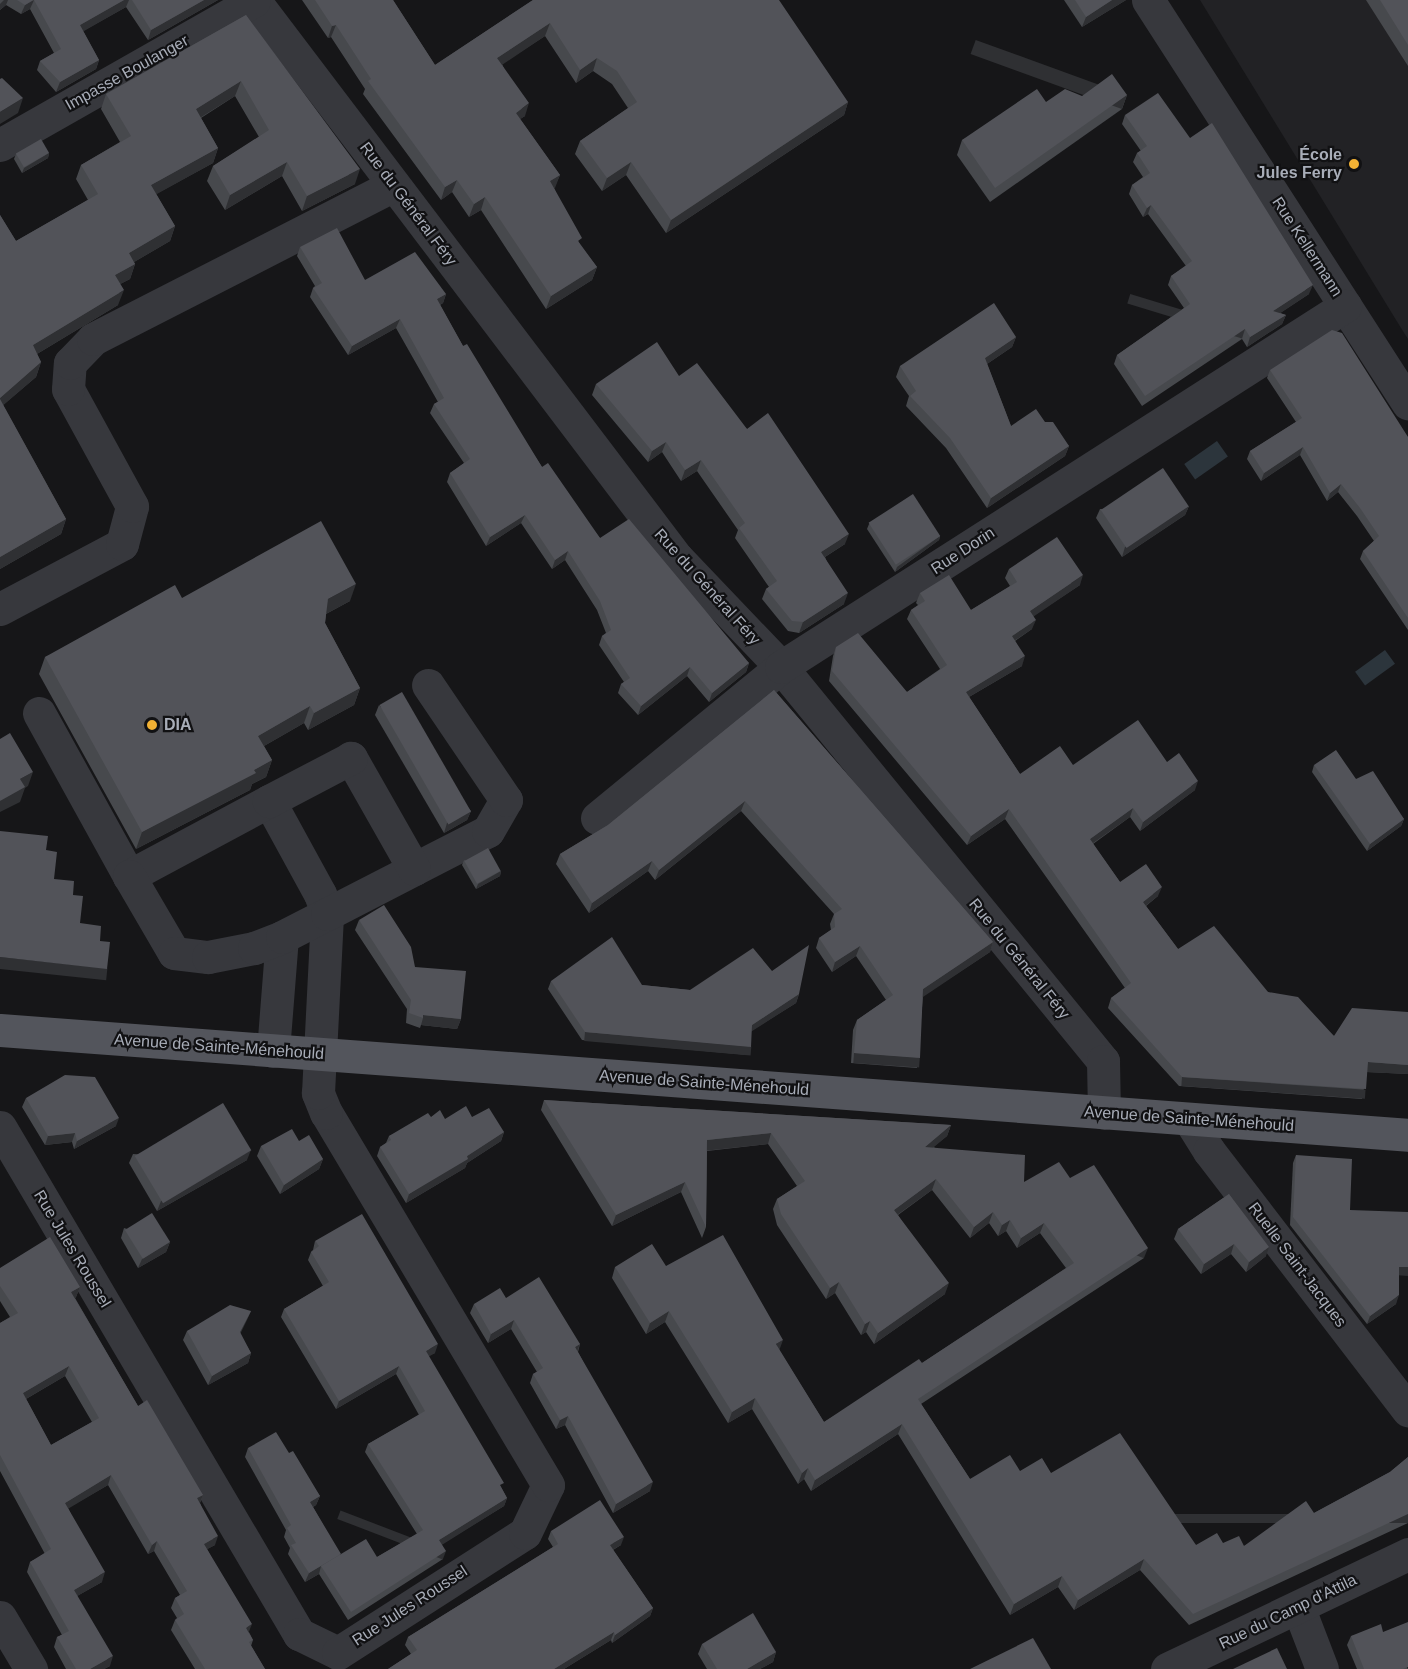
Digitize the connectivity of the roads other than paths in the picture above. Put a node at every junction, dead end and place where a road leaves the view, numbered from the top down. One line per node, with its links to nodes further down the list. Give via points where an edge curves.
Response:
1 (1148, 0): 5 (street, Rue Kellermann)
2 (254, 1): 3 (street, Impasse Boulanger); 4 (street, Rue du Général Féry)
3 (0, 145)
4 (394, 185): 7 (street, via 93,339 70,363 68,389 132,506 122,544); 8 (street, Rue du Général Féry, via 677,558)
5 (1345, 306): 6 (street, Rue Kellermann); 8 (street, Rue Dorin)
6 (1408, 403)
7 (0, 609)
8 (781, 667): 12 (street, Rue Dorin); 20 (street, Rue du Général Féry, via 1104,1062)
9 (428, 686): 13 (street, via 506,800 489,831)
10 (39, 713): 14 (street)
11 (269, 801): 13 (street, via 351,758); 14 (street); 15 (street)
12 (597, 818)
13 (414, 869): 15 (street)
14 (129, 876): 16 (street, via 174,953 208,957 254,948)
15 (327, 914): 16 (street); 19 (street)
16 (282, 937): 18 (street)
17 (0, 1030): 18 (main road, Avenue de Sainte-Ménehould)
18 (273, 1051): 19 (main road, Avenue de Sainte-Ménehould)
19 (318, 1054): 20 (main road, Avenue de Sainte-Ménehould); 22 (street, Rue Jules Roussel, via 318,1093 326,1113 548,1485 525,1533 338,1653 299,1634)
20 (1104, 1113): 21 (main road, Avenue de Sainte-Ménehould)
21 (1189, 1119): 23 (main road, Avenue de Sainte-Ménehould); 24 (street, Ruelle Saint-Jacques, via 1209,1151)
22 (0, 1127)
23 (1408, 1135)
24 (1408, 1410)
25 (1408, 1554): 26 (street, Rue du Camp d'Attila)
26 (1299, 1609): 29 (street, Rue du Camp d'Attila); 30 (street)
27 (0, 1617): 28 (street)
28 (31, 1669)
29 (1167, 1669)
30 (1322, 1669)

